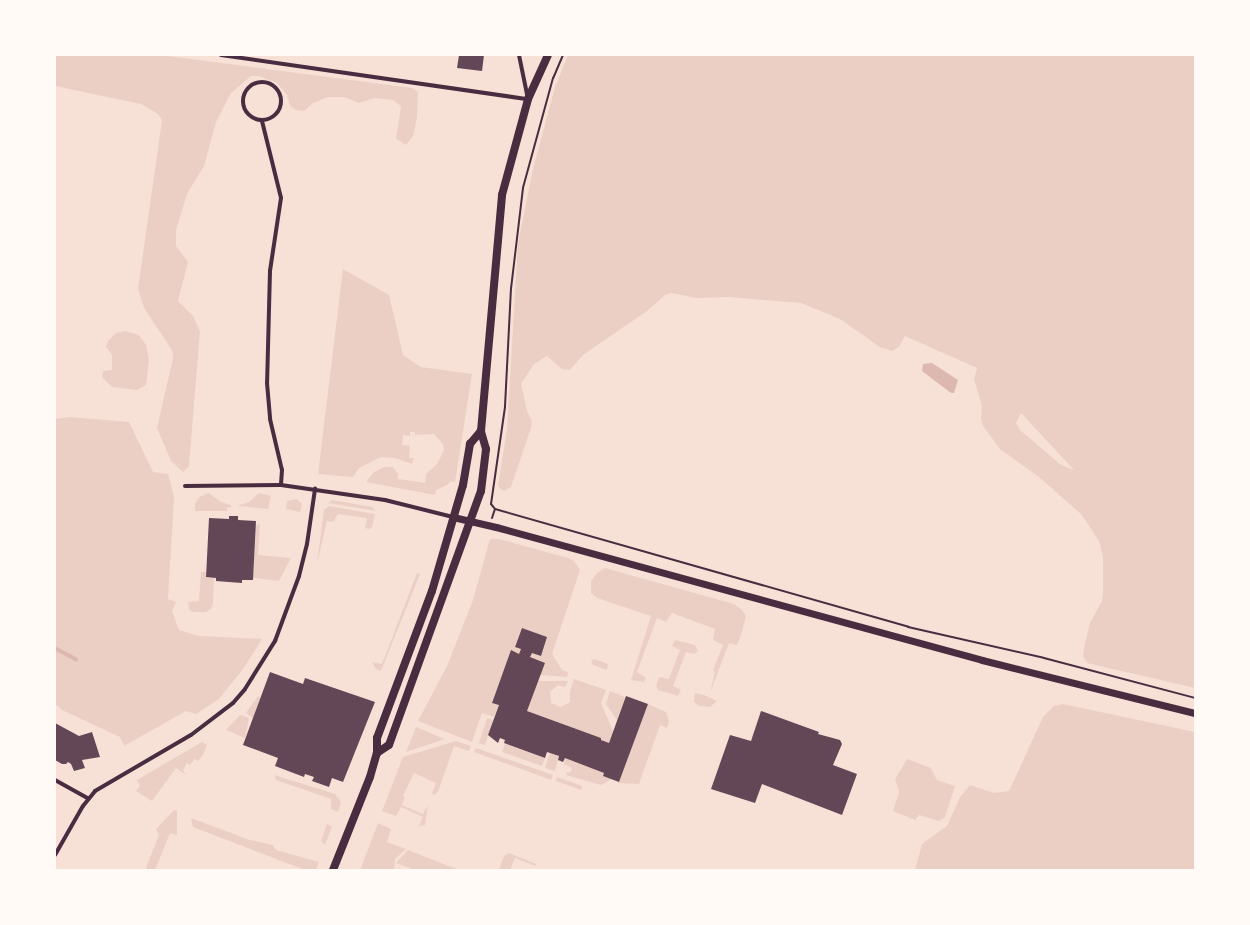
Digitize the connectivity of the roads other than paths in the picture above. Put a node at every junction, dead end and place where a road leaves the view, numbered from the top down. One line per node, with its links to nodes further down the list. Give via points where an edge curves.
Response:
1 (221, 55): 4 (street)
2 (519, 55): 4 (street)
3 (548, 55): 4 (main road)
4 (528, 99): 6 (main road, via 502,195)
5 (262, 121): 5 (street, via 276,115 282,103 281,96 274,86 261,82 249,87 243,104 248,114); 7 (street, via 281,198 270,271 267,383 270,419 282,470)
6 (481, 431): 10 (main road, via 470,444); 11 (main road, via 486,449 481,491)
7 (281, 485): 8 (street); 9 (street)
8 (185, 486)
9 (315, 489): 10 (street, via 385,500); 15 (street, via 307,544 299,576 275,641 245,689 210,722 110,780)
10 (453, 517): 11 (main road); 13 (main road, via 432,591 377,738)
11 (470, 521): 12 (main road, via 982,660); 13 (main road, via 389,745)
12 (1195, 713)
13 (377, 753): 17 (main road)
14 (55, 780): 15 (street)
15 (88, 798): 16 (street)
16 (55, 854)
17 (333, 870)

